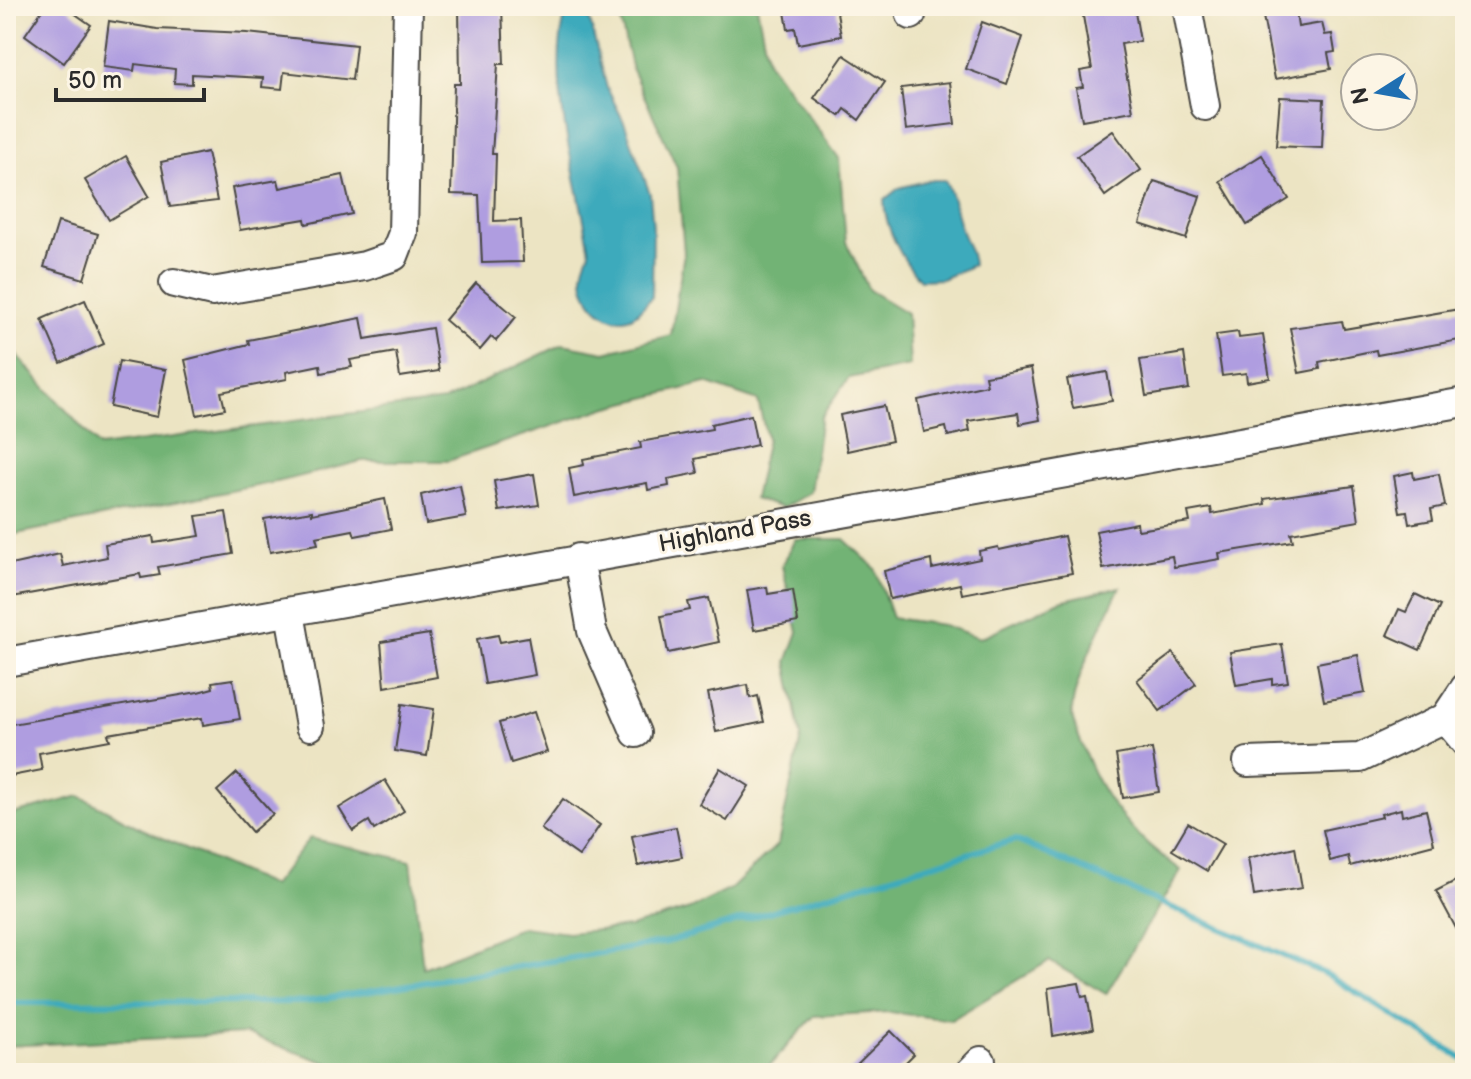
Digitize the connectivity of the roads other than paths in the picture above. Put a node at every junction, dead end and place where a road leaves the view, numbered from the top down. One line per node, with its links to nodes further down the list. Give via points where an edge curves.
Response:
1 (408, 6): 4 (street, via 403,233 394,256 365,266 212,292)
2 (1187, 6): 3 (street)
3 (1205, 106)
4 (174, 283)
5 (1465, 402): 6 (street, Highland Pass)
6 (579, 558): 7 (street, Highland Pass); 12 (street, via 592,631)
7 (290, 613): 8 (street, Highland Pass); 11 (street)
8 (6, 662)
9 (1465, 688): 10 (street)
10 (1445, 718): 13 (street); 14 (street, via 1360,758)
11 (310, 726)
12 (636, 733)
13 (1465, 742)
14 (1248, 762)

